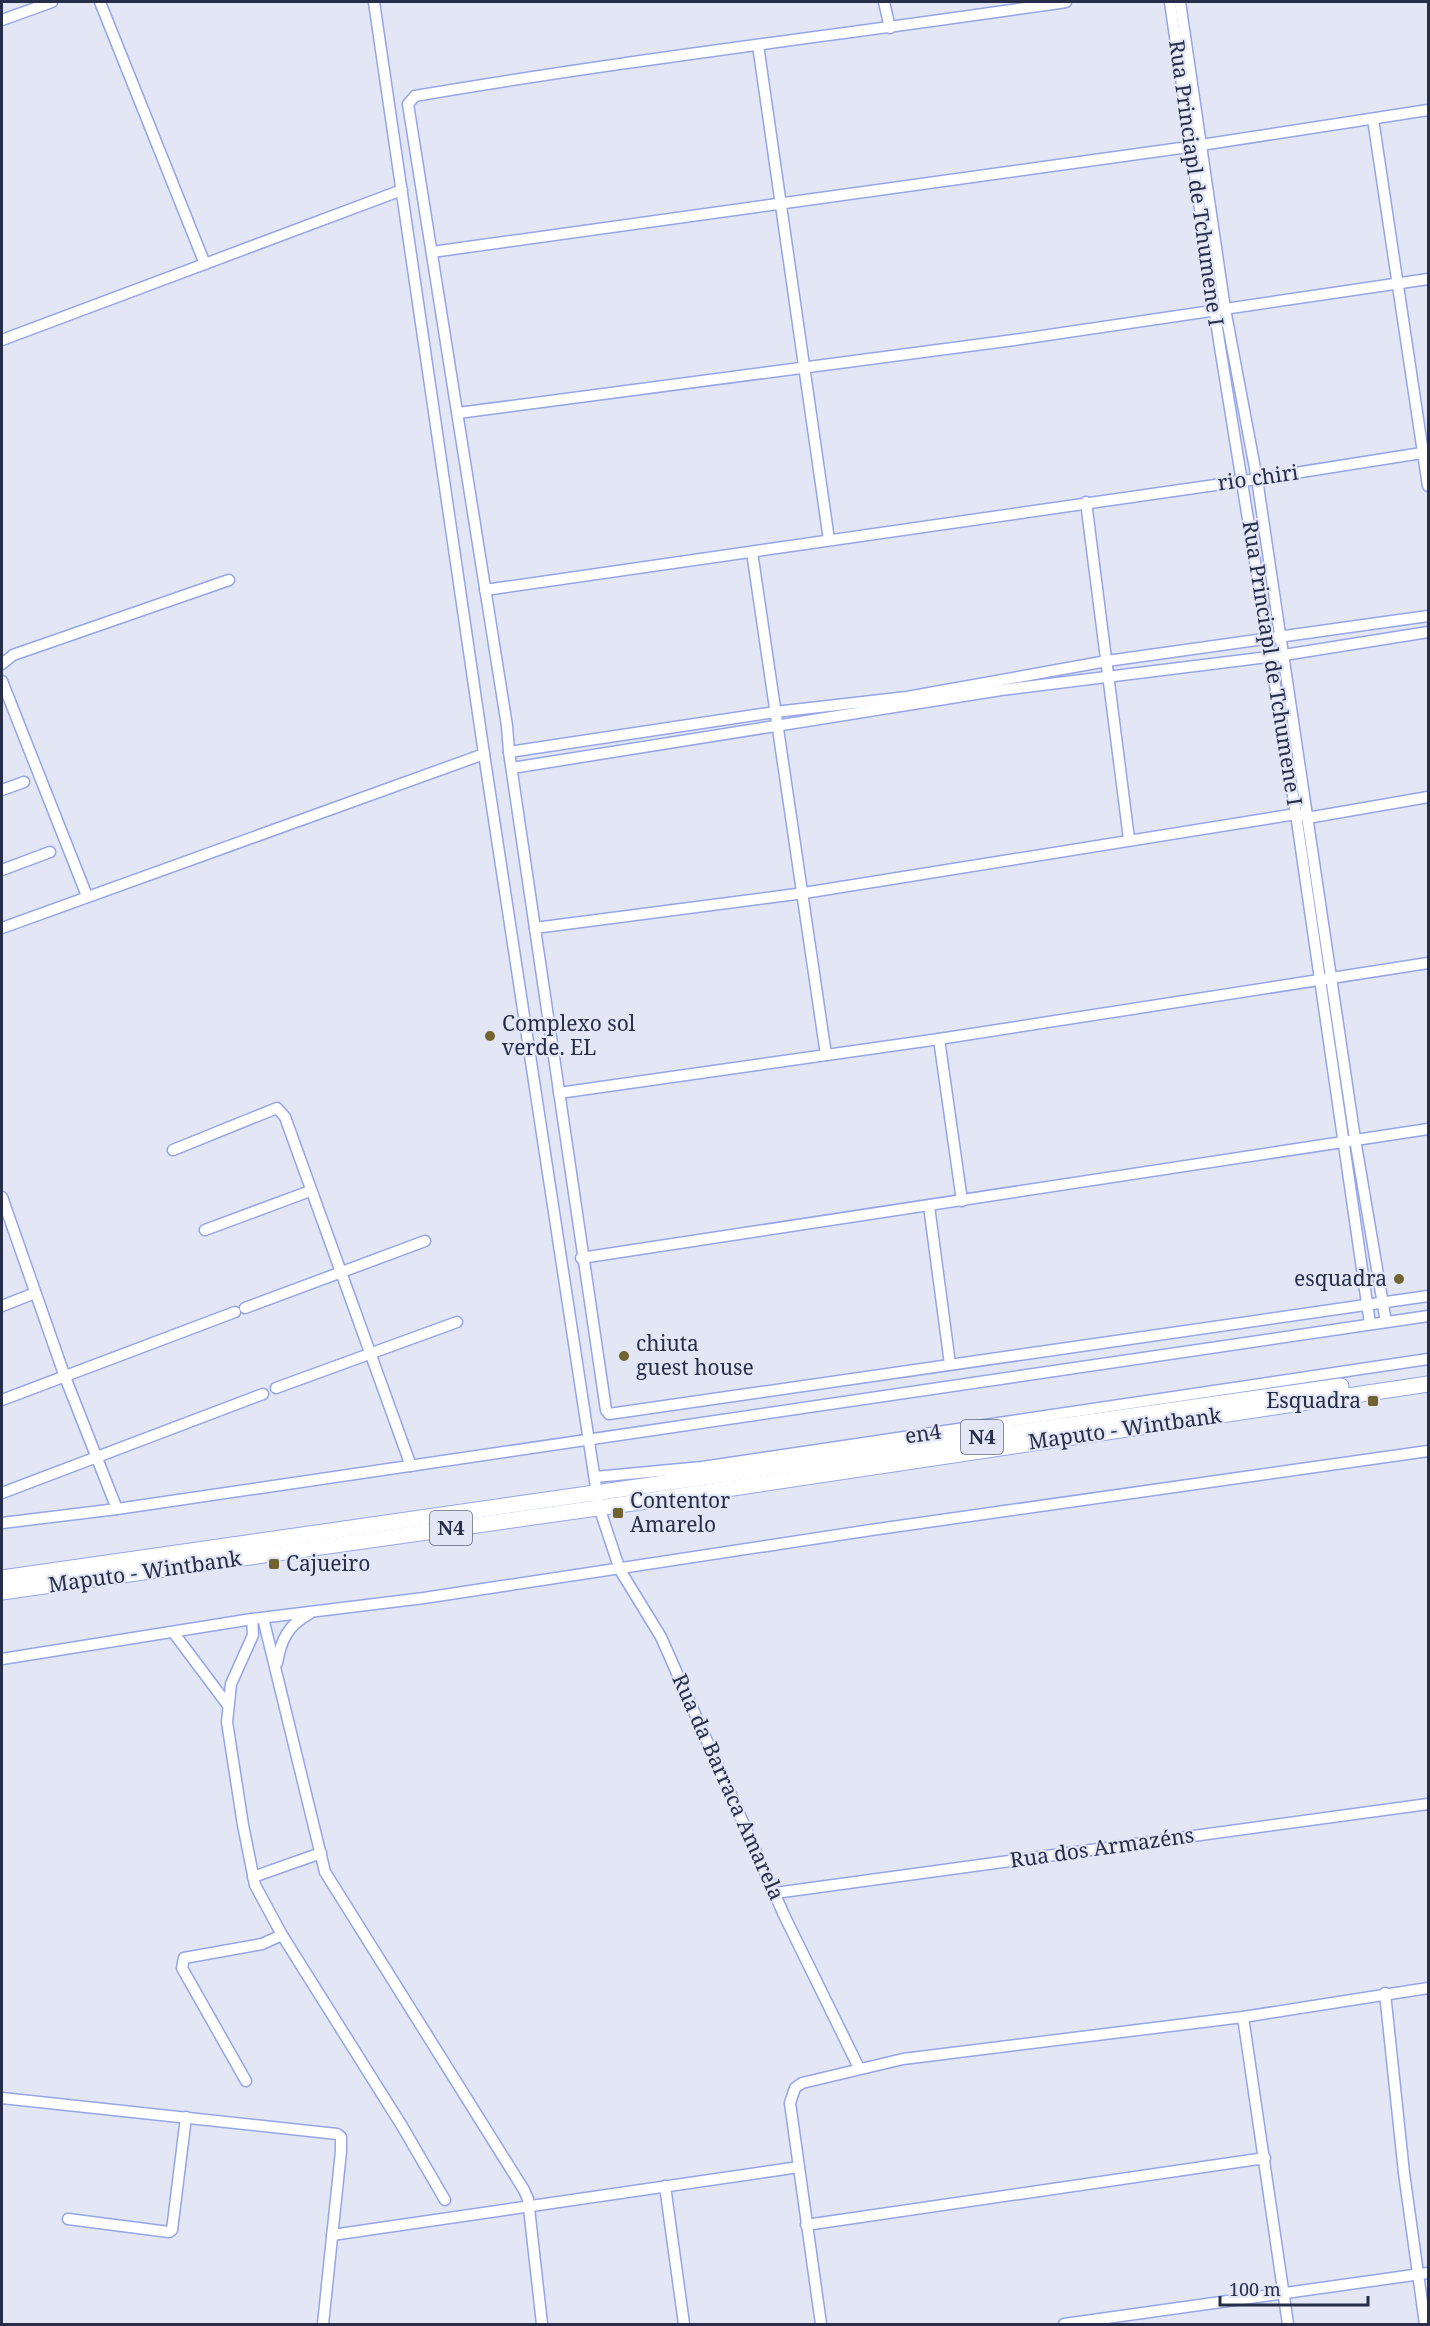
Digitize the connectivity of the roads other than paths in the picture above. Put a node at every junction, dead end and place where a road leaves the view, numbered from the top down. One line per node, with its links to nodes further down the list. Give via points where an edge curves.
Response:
1 (52, 2): 8 (street)
2 (100, 2): 17 (street)
3 (374, 2): 14 (street, Rua da Barraca Amarela)
4 (884, 2): 9 (street)
5 (1066, 2): 9 (street)
6 (1170, 2): 13 (street, Rua Princiapl de Tchumene I)
7 (1180, 2): 13 (street, Rua Princiapl de Tchumene I)
8 (2, 20)
9 (890, 28): 10 (street)
10 (758, 45): 15 (street); 16 (street, via 568,70 415,96 408,104)
11 (1428, 110): 12 (street)
12 (1373, 119): 13 (street); 19 (street)
13 (1197, 145): 15 (street); 20 (street, Rua Princiapl de Tchumene I)
14 (402, 190): 17 (street); 46 (street, Rua da Barraca Amarela)
15 (780, 202): 16 (street); 22 (street)
16 (432, 252): 23 (street)
17 (205, 264): 21 (street)
18 (1428, 279): 19 (street)
19 (1398, 283): 20 (street); 24 (street)
20 (1220, 310): 22 (street); 25 (street, Rua Princiapl de Tchumene I); 26 (street, Rua Princiapl de Tchumene I)
21 (2, 340)
22 (802, 368): 23 (street); 29 (street)
23 (458, 413): 32 (street)
24 (1426, 452): 25 (street, rio chiri); 27 (street)
25 (1257, 479): 26 (street, rio chiri); 35 (street, Rua Princiapl de Tchumene I)
26 (1242, 481): 28 (street, rio chiri); 36 (street, Rua Princiapl de Tchumene I)
27 (1428, 486)
28 (1086, 502): 29 (street, rio chiri); 39 (street)
29 (829, 540): 30 (street, rio chiri)
30 (752, 552): 32 (street, rio chiri); 43 (street)
31 (229, 580): 40 (street, via 12,655)
32 (486, 590): 45 (street)
33 (1428, 616): 35 (street)
34 (1428, 632): 37 (street)
35 (1281, 639): 36 (street); 37 (street, Rua Princiapl de Tchumene I)
36 (1269, 640): 38 (street, Rua Princiapl de Tchumene I); 39 (street)
37 (1284, 655): 38 (street); 51 (street, Rua Princiapl de Tchumene I)
38 (1271, 657): 41 (street); 51 (street, Rua Princiapl de Tchumene I)
39 (1107, 661): 41 (street); 43 (street, via 907,697)
40 (2, 664)
41 (1110, 676): 44 (street); 52 (street)
42 (2, 681): 56 (street)
43 (775, 712): 44 (street); 45 (street)
44 (777, 726): 47 (street); 55 (street)
45 (509, 752): 47 (street)
46 (484, 754): 56 (street); 95 (street, Rua da Barraca Amarela)
47 (512, 768): 58 (street)
48 (24, 782): 49 (street)
49 (2, 790)
50 (1428, 797): 51 (street)
51 (1302, 815): 52 (street); 60 (street, Rua Princiapl de Tchumene I); 61 (street, Rua Princiapl de Tchumene I)
52 (1129, 839): 55 (street)
53 (50, 852): 54 (street)
54 (2, 870)
55 (804, 893): 58 (street); 63 (street)
56 (87, 896): 57 (street)
57 (2, 928)
58 (535, 928): 64 (street)
59 (1428, 963): 60 (street)
60 (1332, 978): 61 (street); 66 (street, Rua Princiapl de Tchumene I)
61 (1318, 980): 62 (street); 66 (street, Rua Princiapl de Tchumene I)
62 (939, 1039): 63 (street); 70 (street)
63 (826, 1055): 64 (street)
64 (559, 1093): 75 (street)
65 (1428, 1128): 66 (street)
66 (1350, 1140): 70 (street); 79 (street, Rua Princiapl de Tchumene I); 80 (street, Rua Princiapl de Tchumene I)
67 (173, 1150): 68 (street, via 278,1108 285,1117)
68 (310, 1191): 73 (street); 76 (street)
69 (2, 1197): 72 (street)
70 (962, 1201): 71 (street)
71 (929, 1206): 75 (street); 88 (street)
72 (4, 1213): 77 (street)
73 (205, 1230)
74 (425, 1241): 76 (street)
75 (581, 1258): 88 (street, via 609,1414)
76 (341, 1273): 86 (street); 90 (street)
77 (35, 1293): 81 (street); 90 (street)
78 (1428, 1296): 79 (street)
79 (1384, 1303): 80 (street); 84 (street, Rua Princiapl de Tchumene I)
80 (1368, 1305): 85 (street, Rua Princiapl de Tchumene I); 88 (street)
81 (2, 1306)
82 (1428, 1316): 84 (street)
83 (457, 1322): 86 (street)
84 (1386, 1322): 85 (street)
85 (1370, 1324): 95 (street)
86 (371, 1353): 92 (street); 98 (street)
87 (1428, 1359): 99 (street, en4, via 702,1467)
88 (951, 1364)
89 (1428, 1374): 101 (highway, Maputo - Wintbank / N4)
90 (65, 1377): 94 (street); 97 (street)
91 (1428, 1384): 101 (highway, Maputo - Wintbank / N4)
92 (276, 1388)
93 (263, 1394): 97 (street)
94 (2, 1400)
95 (589, 1439): 98 (street); 99 (street, Rua da Barraca Amarela)
96 (1428, 1451): 104 (street)
97 (97, 1457): 100 (street); 102 (street)
98 (411, 1466): 102 (street)
99 (596, 1477): 101 (street, Rua da Barraca Amarela)
100 (2, 1493)
101 (598, 1500): 104 (street, Rua da Barraca Amarela); 105 (highway, Maputo - Wintbank / N4); 106 (highway, Maputo - Wintbank / N4)
102 (117, 1509): 103 (street)
103 (2, 1523)
104 (620, 1570): 107 (street); 116 (street, Rua da Barraca Amarela, via 662,1637)
105 (2, 1578)
106 (2, 1592)
107 (314, 1611): 108 (street); 111 (street, via 292,1623)
108 (257, 1618): 109 (street); 111 (street); 112 (street)
109 (173, 1632): 110 (street); 112 (street)
110 (2, 1659)
111 (276, 1665): 114 (street)
112 (227, 1704): 115 (street, via 232,1762)
113 (1428, 1804): 116 (street, Rua dos Armazéns)
114 (321, 1853): 115 (street); 129 (street, via 332,1885 524,2190)
115 (253, 1877): 117 (street)
116 (776, 1893): 121 (street, Rua da Barraca Amarela)
117 (282, 1935): 122 (street, via 262,1944 184,1958 182,1962); 128 (street)
118 (1428, 1988): 119 (street)
119 (1385, 1993): 120 (street); 133 (street)
120 (1243, 2017): 121 (street, via 903,2059); 125 (street)
121 (859, 2068): 126 (street, via 795,2088 790,2103)
122 (246, 2081)
123 (2, 2098): 124 (street)
124 (186, 2117): 130 (street, via 172,2230); 132 (street, via 337,2134 341,2140)
125 (1265, 2158): 131 (street); 134 (street)
126 (799, 2167): 127 (street); 131 (street)
127 (665, 2186): 129 (street); 137 (street)
128 (445, 2200)
129 (529, 2208): 132 (street); 136 (street)
130 (68, 2220)
131 (806, 2225): 138 (street)
132 (332, 2235): 135 (street)
133 (1423, 2274): 134 (street); 141 (street)
134 (1284, 2292): 139 (street); 140 (street)
135 (323, 2325)
136 (542, 2325)
137 (684, 2325)
138 (821, 2325)
139 (1064, 2325)
140 (1288, 2325)
141 (1425, 2325)

